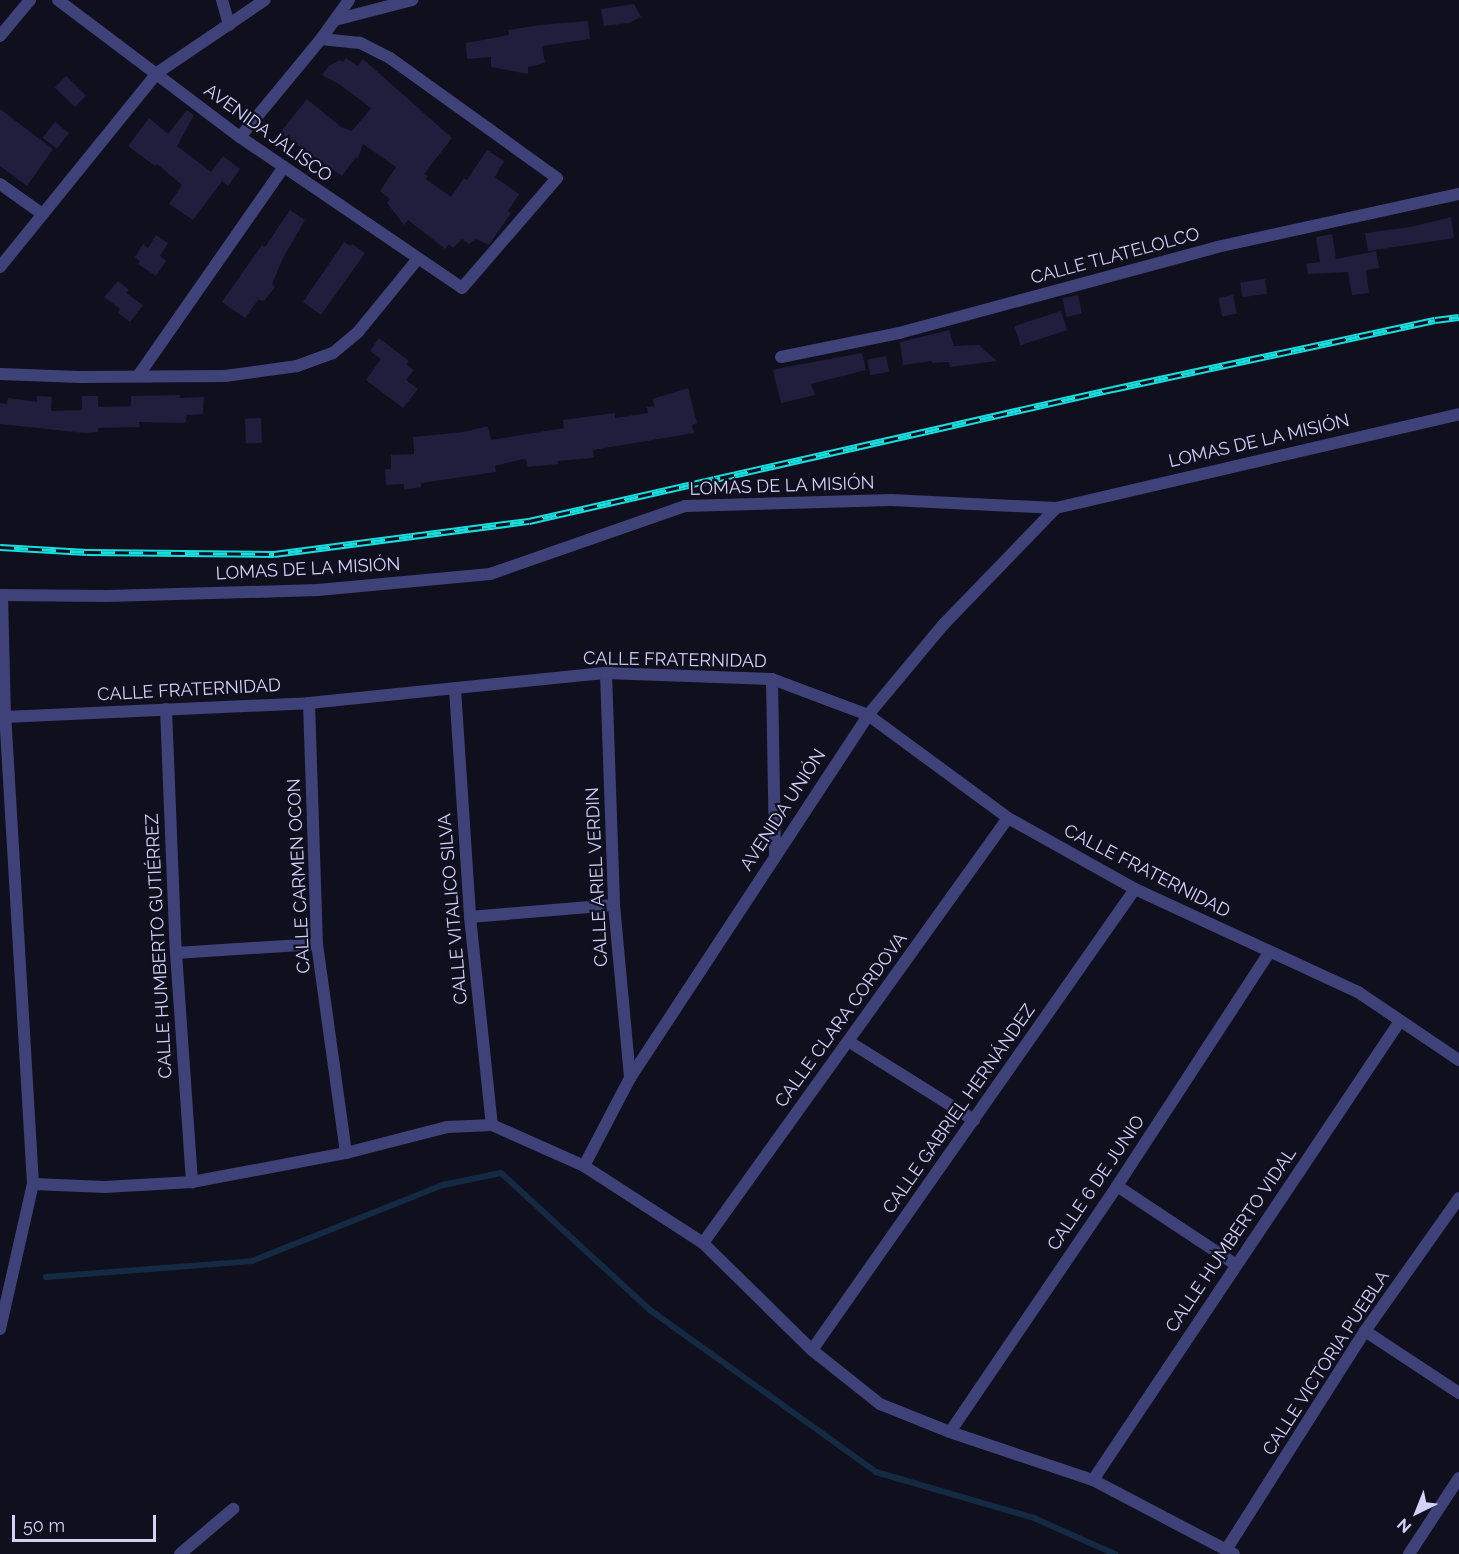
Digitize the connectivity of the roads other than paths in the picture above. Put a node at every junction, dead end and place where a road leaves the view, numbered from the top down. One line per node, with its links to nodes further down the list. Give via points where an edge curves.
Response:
1 (30, 0): 9 (street)
2 (58, 0): 11 (street, AVENIDA JALISCO)
3 (222, 0): 8 (street)
4 (265, 0): 8 (street)
5 (349, 0): 7 (street)
6 (412, 0): 7 (street)
7 (335, 20): 10 (street)
8 (229, 25): 11 (street)
9 (0, 36)
10 (321, 39): 12 (street); 17 (street, AVENIDA JALISCO, via 360,43 390,58 557,178 462,288)
11 (157, 73): 12 (street, AVENIDA JALISCO); 16 (street)
12 (240, 137): 13 (street, AVENIDA JALISCO)
13 (284, 167): 17 (street, AVENIDA JALISCO); 21 (street)
14 (0, 184): 16 (street)
15 (1459, 194): 19 (street, CALLE TLATELOLCO, via 1217,247 899,333)
16 (41, 213): 18 (street)
17 (417, 260): 21 (street, via 358,332 333,353 297,366 225,376)
18 (0, 267)
19 (781, 357)
20 (0, 374): 21 (street)
21 (138, 376)
22 (1459, 414): 23 (street, LOMAS DE LA MISIÓN)
23 (1056, 508): 24 (street, LOMAS DE LA MISIÓN, via 891,500 685,506 490,574 318,590); 30 (street, AVENIDA UNIÓN, via 944,625)
24 (1, 595): 31 (street)
25 (606, 673): 26 (street, CALLE FRATERNIDAD); 27 (street, CALLE FRATERNIDAD); 35 (street, CALLE ARIEL VERDIN)
26 (772, 679): 30 (street, CALLE FRATERNIDAD); 33 (street)
27 (455, 689): 28 (street, CALLE FRATERNIDAD); 36 (street, CALLE VITALICO SILVA)
28 (309, 703): 29 (street, CALLE FRATERNIDAD); 37 (street, CALLE CARMEN OCON)
29 (166, 709): 31 (street, CALLE FRATERNIDAD); 38 (street, CALLE HUMBERTO GUTIÉRREZ)
30 (868, 715): 32 (street, CALLE FRATERNIDAD); 33 (street, AVENIDA UNIÓN)
31 (5, 717): 49 (street)
32 (1008, 818): 34 (street, CALLE FRATERNIDAD); 41 (street, CALLE CLARA CORDOVA)
33 (775, 855): 43 (street, AVENIDA UNIÓN)
34 (1135, 889): 39 (street, CALLE FRATERNIDAD); 44 (street, CALLE GABRIEL HERNÁNDEZ)
35 (614, 905): 36 (street); 43 (street, CALLE ARIEL VERDIN)
36 (470, 917): 45 (street, CALLE VITALICO SILVA)
37 (317, 944): 38 (street); 46 (street, CALLE CARMEN OCON)
38 (176, 953): 48 (street, CALLE HUMBERTO GUTIÉRREZ)
39 (1269, 953): 40 (street, CALLE FRATERNIDAD, via 1358,992); 50 (street, CALLE 6 DE JUNIO)
40 (1400, 1021): 42 (street, CALLE FRATERNIDAD); 53 (street, CALLE HUMBERTO VIDAL)
41 (848, 1041): 44 (street); 52 (street, CALLE CLARA CORDOVA)
42 (1459, 1060)
43 (630, 1078): 47 (street, AVENIDA UNIÓN)
44 (974, 1120): 56 (street, CALLE GABRIEL HERNÁNDEZ)
45 (492, 1125): 46 (street, via 447,1127); 47 (street)
46 (346, 1153): 48 (street)
47 (584, 1166): 52 (street)
48 (192, 1182): 49 (street, via 105,1187)
49 (33, 1184): 54 (street)
50 (1117, 1186): 53 (street); 58 (street, CALLE 6 DE JUNIO)
51 (1459, 1198): 55 (street, CALLE VICTORIA PUEBLA)
52 (702, 1243): 56 (street)
53 (1235, 1264): 60 (street, CALLE HUMBERTO VIDAL)
54 (0, 1329)
55 (1365, 1331): 57 (street); 62 (street, CALLE VICTORIA PUEBLA)
56 (812, 1350): 58 (street, via 880,1404)
57 (1459, 1393)
58 (950, 1432): 60 (street)
59 (1459, 1478): 64 (street)
60 (1093, 1480): 62 (street)
61 (233, 1509): 63 (street)
62 (1230, 1552)
63 (180, 1554)
64 (1409, 1554)

